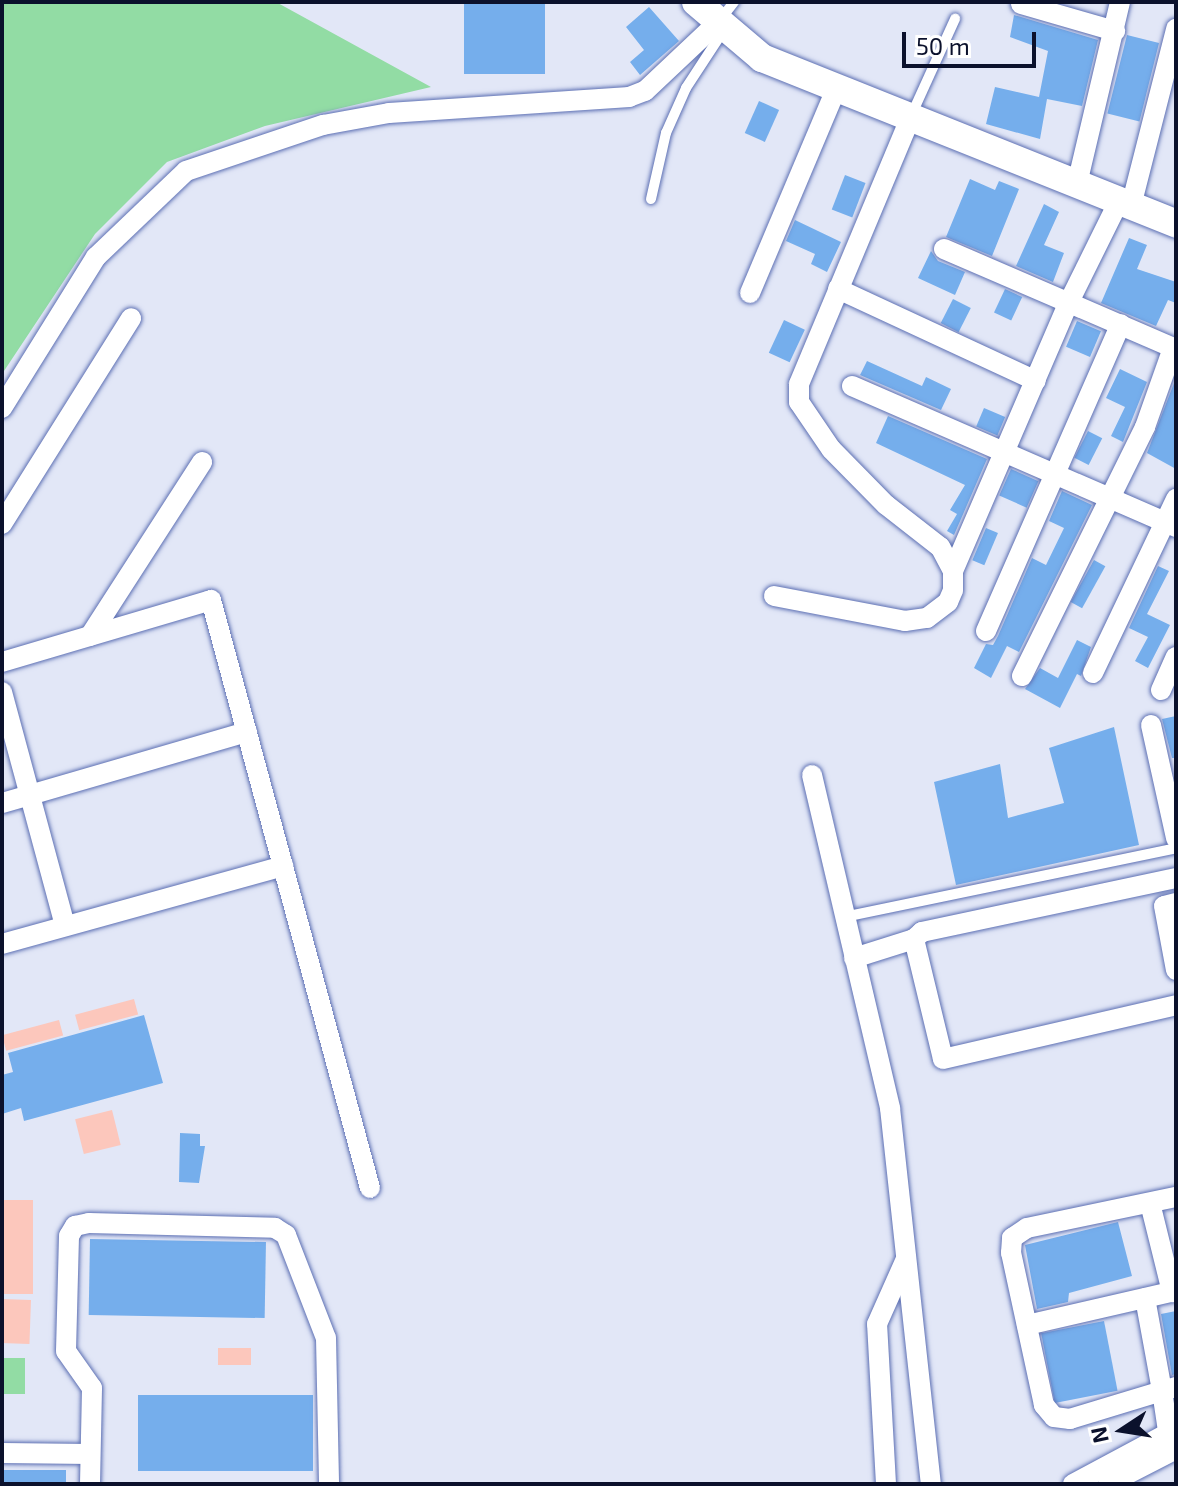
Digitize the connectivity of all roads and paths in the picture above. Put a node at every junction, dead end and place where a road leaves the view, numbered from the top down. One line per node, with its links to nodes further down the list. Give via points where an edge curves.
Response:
1 (696, 2): 6 (street)
2 (734, 2): 6 (lane)
3 (1120, 2): 8 (street)
4 (1021, 4): 8 (street)
5 (955, 19): 10 (lane)
6 (720, 27): 9 (street, via 762,58); 12 (lane, via 666,133); 24 (street, via 645,91 629,97 389,113 323,125 186,171 96,257)
7 (1176, 29): 13 (street)
8 (1115, 31): 11 (street)
9 (836, 89): 10 (street); 17 (street)
10 (910, 118): 11 (street); 16 (street)
11 (1077, 184): 13 (street)
12 (651, 199)
13 (1125, 204): 14 (street); 18 (street)
14 (1176, 224)
15 (944, 249): 18 (street)
16 (838, 289): 22 (street); 32 (street, via 799,384 799,402 831,449 886,505 940,547)
17 (750, 293)
18 (1069, 302): 20 (street); 22 (street)
19 (131, 318): 30 (street)
20 (1121, 324): 21 (street); 27 (street)
21 (1174, 349): 28 (street, via 1145,427)
22 (1036, 381): 25 (street)
23 (852, 386): 25 (street)
24 (2, 408)
25 (1002, 454): 27 (street); 32 (street)
26 (202, 462): 35 (street)
27 (1051, 475): 28 (street); 34 (street)
28 (1109, 499): 31 (street); 39 (street)
29 (1176, 499): 31 (street)
30 (2, 524)
31 (1170, 525): 38 (street)
32 (953, 571): 33 (street, via 948,602 916,620)
33 (774, 596)
34 (986, 631)
35 (90, 636): 37 (street); 43 (street, via 211,600)
36 (1176, 657): 40 (street)
37 (2, 662)
38 (1093, 673)
39 (1022, 676)
40 (1161, 690)
41 (2, 692): 45 (street)
42 (1151, 725): 47 (street)
43 (247, 732): 45 (street); 49 (street)
44 (812, 775): 52 (street)
45 (29, 794): 46 (street); 53 (street)
46 (2, 803)
47 (1176, 838)
48 (1176, 848): 52 (lane)
49 (283, 866): 53 (street); 59 (street)
50 (1167, 880): 51 (street); 54 (street, via 922,932)
51 (1170, 905): 57 (street)
52 (844, 917): 56 (street)
53 (65, 926): 55 (street)
54 (914, 939): 56 (street); 58 (street, via 943,1059)
55 (2, 944)
56 (854, 958): 62 (street, via 890,1108)
57 (1176, 970)
58 (1176, 1005)
59 (370, 1188)
60 (1176, 1197): 61 (street)
61 (1150, 1203): 63 (street); 65 (street, via 1027,1228 1012,1238)
62 (906, 1257): 72 (street, via 877,1324); 73 (street)
63 (1174, 1291): 64 (street)
64 (1145, 1298): 65 (street); 66 (street)
65 (1027, 1325): 66 (street, via 1044,1405 1054,1417 1070,1419)
66 (1169, 1389): 67 (street)
67 (1173, 1436): 74 (street); 75 (street)
68 (2, 1453): 69 (street)
69 (90, 1454): 70 (street); 71 (street, via 92,1388 66,1351 69,1236 75,1226 275,1228 294,1249 326,1338)
70 (90, 1484)
71 (329, 1484)
72 (886, 1484)
73 (931, 1484)
74 (1073, 1484)
75 (1108, 1484)

